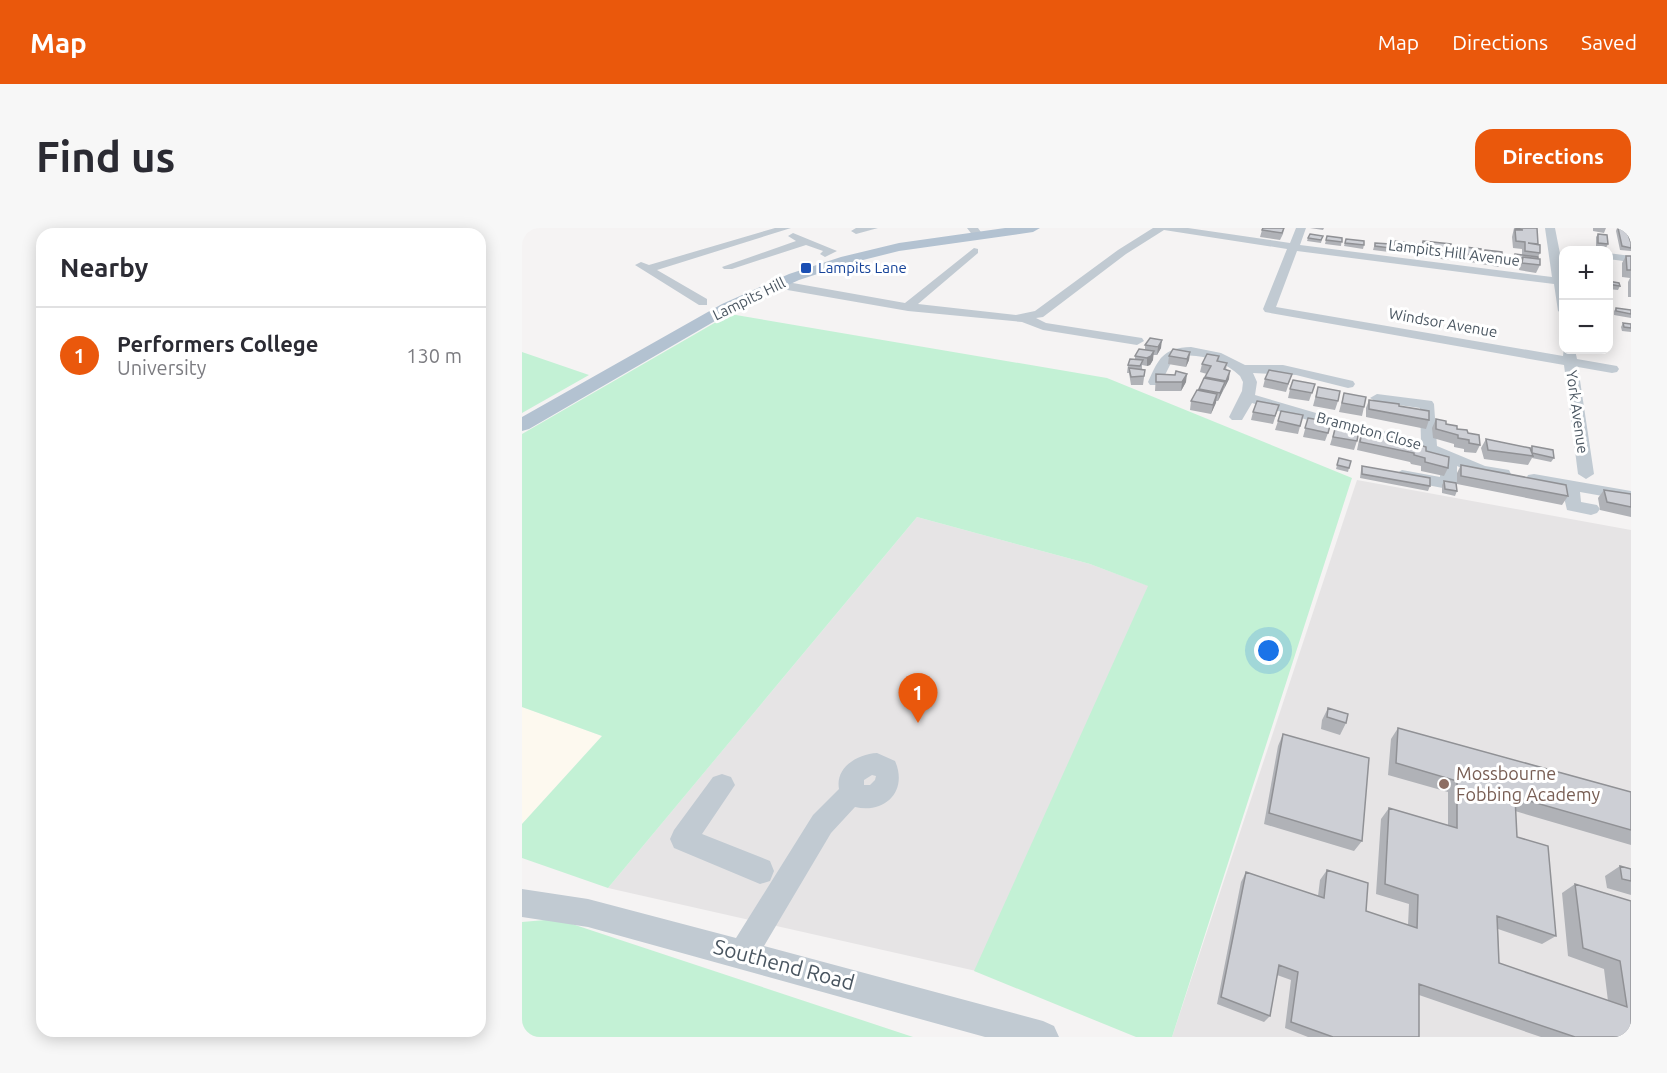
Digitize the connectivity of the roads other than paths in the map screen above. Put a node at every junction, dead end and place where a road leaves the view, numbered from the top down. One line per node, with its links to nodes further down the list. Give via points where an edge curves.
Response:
1 (748, 228): 11 (street)
2 (873, 228): 9 (street)
3 (1033, 228): 10 (main road, Lampits Hill)
4 (1160, 228): 23 (street, via 1039,314)
5 (1167, 228): 13 (street, Lampits Hill Avenue)
6 (1301, 228): 13 (street)
7 (1550, 228): 19 (street)
8 (784, 229): 11 (street); 12 (street)
9 (856, 231)
10 (975, 231): 20 (main road, Lampits Hill, via 872,253)
11 (759, 236): 21 (street, via 644,267)
12 (804, 242): 15 (street, via 832,251); 18 (street)
13 (1293, 247): 19 (street, Lampits Hill Avenue); 25 (street, Windsor Avenue, via 1269,309)
14 (974, 251): 22 (street)
15 (825, 254)
16 (1613, 257): 17 (street)
17 (1631, 259)
18 (728, 267)
19 (1559, 281)
20 (776, 284): 22 (street); 33 (main road, Lampits Hill, via 728,307)
21 (703, 302)
22 (908, 307): 23 (street)
23 (1024, 318): 24 (street, via 1043,326)
24 (1137, 341)
25 (1570, 356): 26 (street, Windsor Avenue); 37 (street, York Avenue)
26 (1612, 369)
27 (1243, 370): 28 (street, via 1222,358 1183,352 1167,359); 29 (street, via 1290,368); 30 (street, via 1250,381)
28 (1155, 382)
29 (1348, 384)
30 (1247, 397): 32 (street); 34 (street, Brampton Close)
31 (1377, 398): 34 (street, via 1427,404)
32 (1237, 417)
33 (522, 425)
34 (1429, 447): 35 (street, Brampton Close)
35 (1449, 456): 36 (street, via 1448,484); 38 (street, Brampton Close, via 1482,470)
36 (1385, 472)
37 (1586, 474)
38 (1570, 485): 39 (street, Brampton Close); 40 (street, via 1573,506)
39 (1631, 496)
40 (1591, 509)
41 (722, 785): 43 (street, via 683,839)
42 (853, 792): 45 (street, via 822,824)
43 (760, 871)
44 (522, 903): 45 (street, Southend Road, via 588,913)
45 (743, 954): 46 (street, Southend Road)
46 (1043, 1037)

